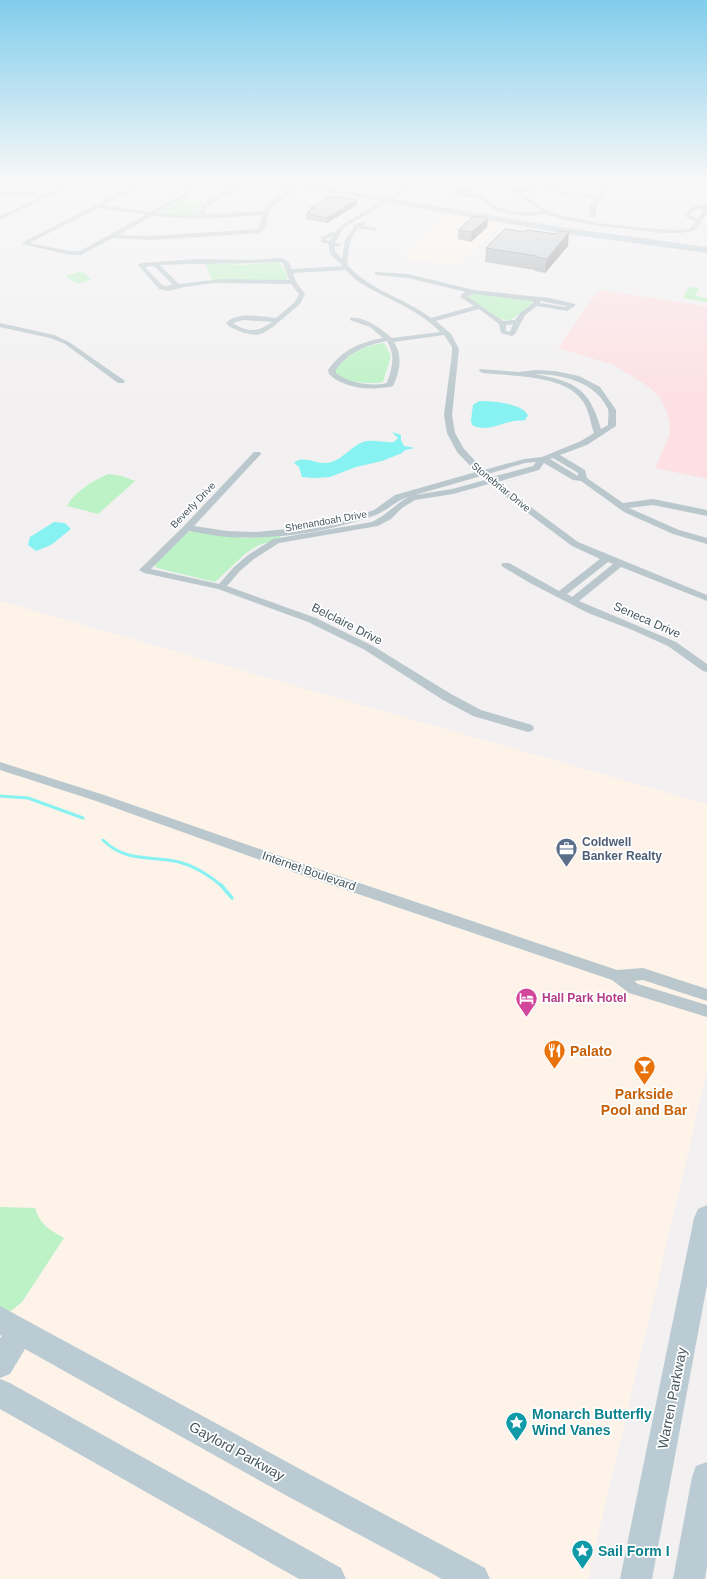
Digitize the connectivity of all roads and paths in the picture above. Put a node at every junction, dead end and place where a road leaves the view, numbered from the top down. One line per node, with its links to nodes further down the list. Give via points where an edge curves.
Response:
1 (336, 257): 4 (street, Stonebriar Drive)
2 (345, 257): 4 (street)
3 (156, 264): 5 (street, via 278,259 286,262); 9 (street); 9 (street, via 141,265 160,288)
4 (345, 266): 5 (street); 13 (street, Stonebriar Drive, via 369,286)
5 (289, 270): 7 (street)
6 (377, 273): 8 (street, via 408,276)
7 (294, 282): 9 (street, via 236,280); 15 (street, via 302,294 300,301)
8 (439, 284): 10 (street); 11 (street)
9 (177, 286)
10 (475, 292): 11 (street); 16 (street, via 535,302)
11 (464, 297): 12 (street)
12 (477, 305): 13 (street); 17 (street)
13 (427, 318): 19 (street, Stonebriar Drive)
14 (352, 319): 20 (street, via 372,326)
15 (278, 320): 15 (street, via 236,319 229,323 256,333 264,331)
16 (517, 322): 17 (street); 17 (street, via 512,334 503,332)
17 (502, 323)
18 (0, 325): 23 (street, via 52,336 67,343)
19 (443, 331): 20 (street); 31 (street, Stonebriar Drive, via 455,348 456,356 448,415 451,433 470,463)
20 (389, 338): 20 (street, via 355,348 336,363 332,374 343,381 358,384 390,384 397,358 396,350)
21 (483, 371): 22 (street)
22 (520, 374): 24 (street, via 536,372 576,378); 25 (street, via 569,386)
23 (121, 381)
24 (597, 389): 25 (street); 26 (street)
25 (578, 392): 26 (street)
26 (602, 411): 27 (street); 27 (street, via 612,426)
27 (598, 433): 29 (street, via 584,443)
28 (257, 454): 36 (street, Beverly Drive)
29 (554, 455): 30 (street); 32 (street, via 582,472)
30 (543, 459): 31 (street, Shenandoah Drive, via 524,461); 32 (street, via 576,478); 33 (street, Shenandoah Drive, via 536,468)
31 (482, 472): 33 (street, Stonebriar Drive); 36 (street, Shenandoah Drive, via 398,497 377,512 344,523 257,535)
32 (583, 479): 34 (street)
33 (490, 480): 38 (street, Stonebriar Drive, via 575,544); 43 (street, Shenandoah Drive, via 460,490 412,498 375,524 276,541 261,549 242,565)
34 (621, 506): 35 (street, via 653,502); 37 (street, via 676,532)
35 (707, 513)
36 (187, 528): 41 (street, Beverly Drive)
37 (707, 541)
38 (607, 558): 39 (street, Stonebriar Drive); 45 (street)
39 (620, 563): 42 (street, Stonebriar Drive); 47 (street)
40 (506, 565): 45 (street, Seneca Drive)
41 (144, 570): 43 (street, Belclaire Drive)
42 (680, 586): 44 (street, Stonebriar Drive); 46 (street, Stonebriar Drive)
43 (221, 588): 49 (street, Belclaire Drive, via 262,600 312,620 369,648 477,713)
44 (707, 592)
45 (560, 594): 47 (street, Seneca Drive)
46 (707, 598)
47 (573, 601): 48 (street, Seneca Drive, via 672,644)
48 (707, 669)
49 (528, 728)
50 (0, 766): 51 (street, Internet Boulevard)
51 (617, 976): 52 (street, Internet Boulevard, via 643,974); 53 (street, Internet Boulevard, via 634,989)
52 (707, 995)
53 (707, 1012)
54 (707, 1218): 61 (main road, Warren Parkway)
55 (10, 1325): 56 (main road); 60 (main road, Gaylord Parkway)
56 (0, 1364)
57 (0, 1393): 59 (main road)
58 (707, 1477): 62 (main road)
59 (330, 1579)
60 (474, 1579)
61 (636, 1579)
62 (689, 1579)

